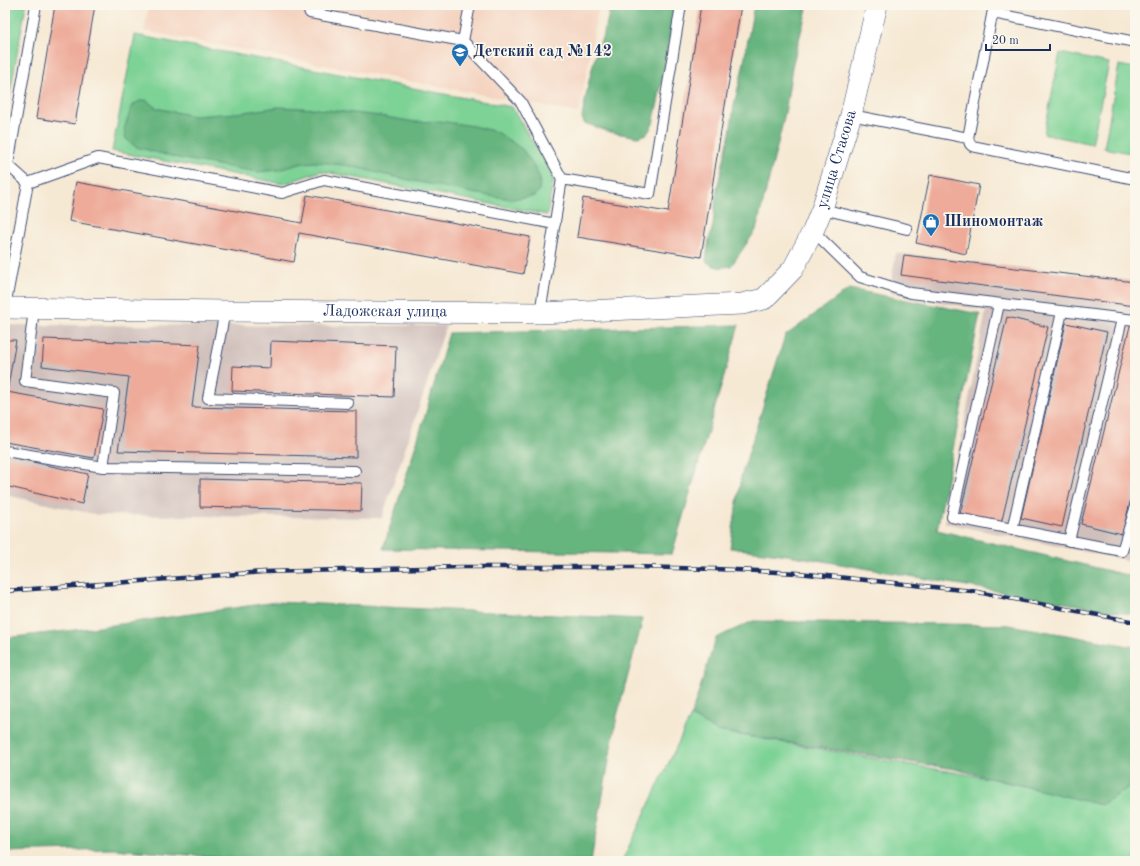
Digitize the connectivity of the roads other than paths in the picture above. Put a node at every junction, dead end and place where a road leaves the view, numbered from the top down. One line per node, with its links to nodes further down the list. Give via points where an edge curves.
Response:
1 (36, 5): 11 (lane)
2 (306, 5): 7 (lane, via 310,13)
3 (470, 5): 7 (lane)
4 (681, 5): 13 (lane, via 650,194)
5 (877, 5): 9 (street, улица Стасова)
6 (993, 9): 8 (lane); 10 (lane)
7 (463, 41): 13 (lane, via 521,102)
8 (1135, 42)
9 (851, 114): 10 (lane); 15 (street, улица Стасова)
10 (968, 138): 12 (lane, via 972,146)
11 (6, 165): 14 (lane)
12 (1135, 178)
13 (562, 179): 16 (lane)
14 (28, 183): 16 (lane, via 98,158 282,193 324,180); 21 (lane)
15 (822, 209): 17 (lane); 18 (street, улица Стасова)
16 (554, 224): 25 (lane)
17 (907, 229)
18 (813, 231): 19 (street, улица Стасова, via 793,269); 20 (lane, via 860,277 911,292)
19 (764, 299): 25 (street, Ладожская улица, via 742,304)
20 (999, 304): 24 (lane); 33 (lane, via 952,517)
21 (5, 307): 22 (street, Ладожская улица)
22 (34, 309): 23 (street, Ладожская улица); 30 (lane, via 25,381 114,394)
23 (225, 311): 25 (street, Ладожская улица); 28 (lane, via 208,398)
24 (1062, 312): 26 (lane); 33 (lane)
25 (540, 313)
26 (1122, 319): 27 (lane); 34 (lane)
27 (1135, 320)
28 (348, 403)
29 (5, 451): 30 (lane)
30 (103, 467): 31 (lane)
31 (354, 471)
32 (1135, 509): 34 (lane, via 1122,551)
33 (1012, 530): 34 (lane)
34 (1069, 541)

